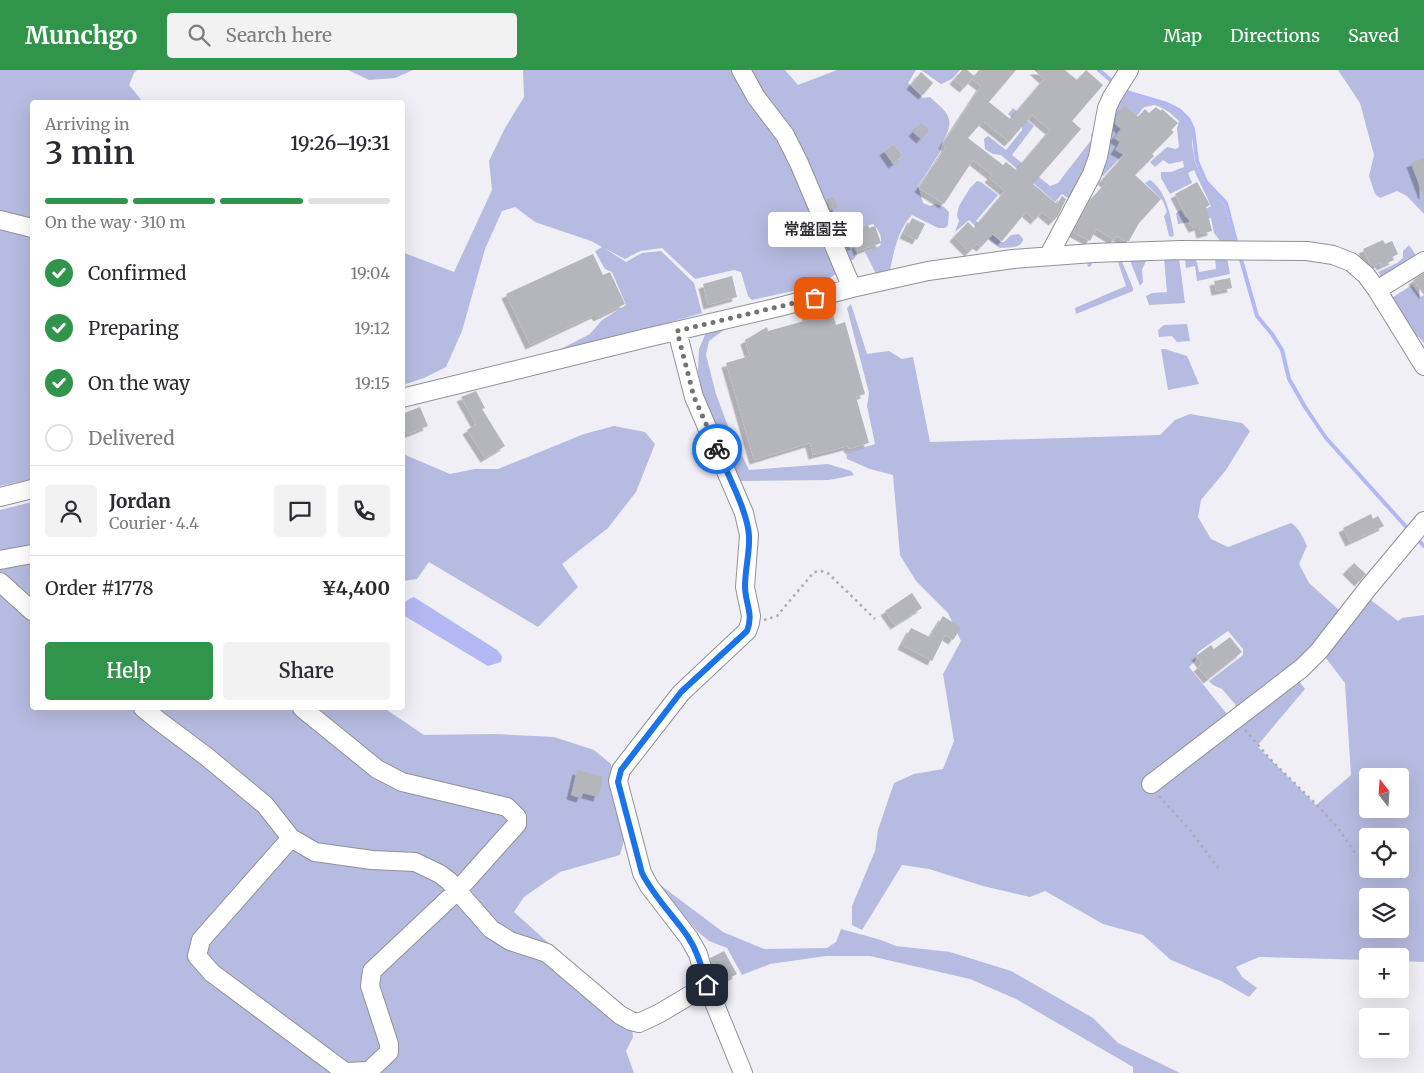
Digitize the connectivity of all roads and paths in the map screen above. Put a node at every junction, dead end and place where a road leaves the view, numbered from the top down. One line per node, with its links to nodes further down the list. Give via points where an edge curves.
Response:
1 (741, 70): 7 (street, via 756,97 785,135)
2 (1129, 70): 5 (street, via 1107,108 1092,174)
3 (0, 220): 4 (street)
4 (30, 228)
5 (1049, 255): 7 (street, via 936,270); 8 (street, via 1171,250 1308,251 1351,262)
6 (1424, 261): 8 (street)
7 (852, 288): 9 (street)
8 (1377, 290): 10 (street)
9 (677, 331): 11 (street); 20 (street, via 694,397 744,513 749,535 745,587)
10 (1424, 366)
11 (405, 397)
12 (30, 490): 13 (street)
13 (0, 497)
14 (1424, 521): 23 (street, via 1302,668)
15 (30, 554): 16 (street)
16 (0, 560)
17 (0, 582): 18 (street)
18 (30, 609)
19 (875, 619): 20 (path, via 822,571 814,572 777,616)
20 (750, 620): 29 (street, via 747,631 681,692 621,770 618,782 642,873 689,938 698,954)
21 (145, 710): 25 (street, via 265,804)
22 (304, 710): 28 (street, via 377,769 402,782 507,807 517,817 517,824)
23 (1235, 719): 24 (street); 26 (path, via 1326,814)
24 (1151, 784): 27 (path)
25 (291, 838): 28 (street, via 315,852 414,862 440,874); 28 (street, via 201,940 197,956 212,973 344,1072 369,1072 389,1052 370,986 372,971)
26 (1357, 856)
27 (1219, 869)
28 (457, 891): 29 (street, via 491,929 510,941 547,953 620,1015 632,1021 640,1023)
29 (707, 985): 30 (street)
30 (743, 1073)

